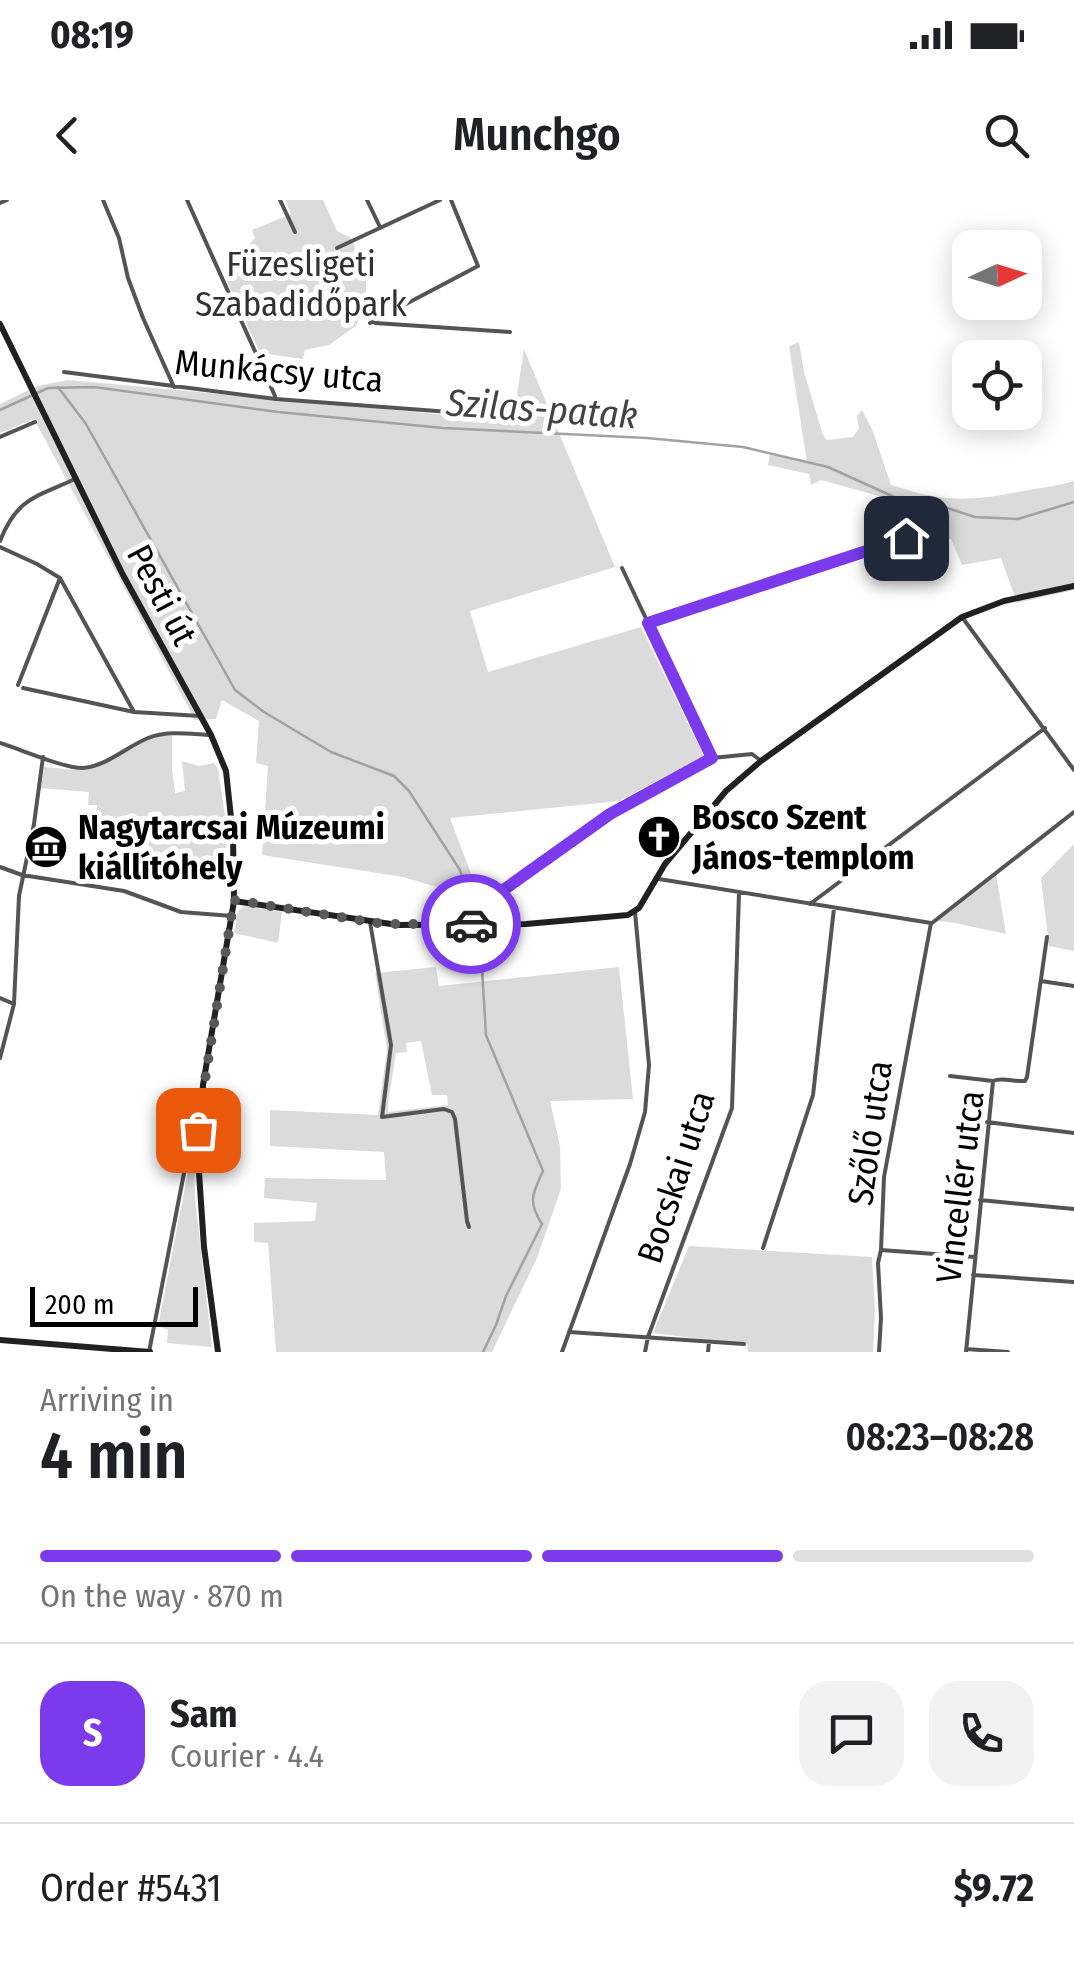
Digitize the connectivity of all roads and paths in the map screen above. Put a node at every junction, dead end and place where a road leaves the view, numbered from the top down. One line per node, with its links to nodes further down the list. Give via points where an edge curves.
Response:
1 (7, 200): 8 (street)
2 (103, 200): 15 (street)
3 (187, 200): 16 (street)
4 (280, 200): 10 (street)
5 (366, 200): 9 (street)
6 (440, 200): 9 (street)
7 (451, 200): 13 (street, via 478,266 370,323)
8 (0, 203)
9 (380, 227): 11 (street)
10 (296, 232)
11 (337, 248)
12 (0, 324): 20 (main road, Pesti út)
13 (510, 332)
14 (64, 372): 15 (street, Munkácsy utca)
15 (174, 387): 16 (street, Munkácsy utca)
16 (276, 399): 17 (street, Munkácsy utca)
17 (490, 414)
18 (36, 422): 19 (street)
19 (0, 437)
20 (74, 479): 22 (street, via 18,508); 29 (main road, Pesti út)
21 (906, 538): 27 (street)
22 (0, 544): 24 (street)
23 (622, 568): 27 (street)
24 (60, 578): 28 (street); 28 (street, via 20,687)
25 (1074, 586): 26 (main road)
26 (962, 617): 30 (street); 35 (main road)
27 (648, 623): 34 (street)
28 (134, 712): 29 (street)
29 (200, 716): 31 (main road, Pesti út)
30 (1045, 728): 36 (street); 43 (street)
31 (210, 736): 33 (street, via 151,736 83,768); 42 (main road, Pesti út, via 226,771)
32 (0, 743): 33 (street)
33 (43, 757): 39 (street)
34 (712, 758): 35 (street, via 752,754); 48 (street, via 610,814 512,883 486,908)
35 (761, 761): 40 (main road, via 726,791)
36 (1074, 770)
37 (1074, 812): 49 (street)
38 (0, 867): 39 (street)
39 (22, 875): 46 (street, via 110,888 182,912); 54 (street)
40 (655, 878): 41 (street); 45 (main road)
41 (739, 893): 43 (street); 70 (street, Bocskai utca, via 732,1108)
42 (234, 900): 46 (main road, Pesti út); 47 (main road)
43 (810, 904): 44 (street)
44 (834, 908): 49 (street); 64 (street, via 813,1096)
45 (635, 912): 48 (main road); 69 (street, via 649,1064 645,1112)
46 (232, 916): 60 (main road, Pesti út)
47 (370, 922): 48 (main road); 63 (street, via 391,1045 382,1117 452,1112)
48 (485, 924)
49 (931, 924): 65 (street, Szőlő utca, via 884,1178)
50 (1046, 937): 51 (street, Vincellér utca)
51 (1041, 981): 52 (street); 57 (street, Vincellér utca, via 1025,1081)
52 (1074, 986)
53 (0, 998): 54 (street)
54 (14, 1004): 55 (street)
55 (0, 1058)
56 (950, 1076): 57 (street)
57 (993, 1081): 58 (street, Vincellér utca)
58 (988, 1122): 59 (street); 61 (street, Vincellér utca)
59 (1074, 1133)
60 (198, 1158): 75 (street, via 186,1168); 76 (main road, Pesti út)
61 (980, 1200): 62 (street); 66 (street, Vincellér utca)
62 (1074, 1209)
63 (469, 1228)
64 (763, 1248)
65 (881, 1250): 66 (street); 80 (street, Szőlő utca)
66 (974, 1257): 67 (street, Vincellér utca)
67 (973, 1275): 68 (street); 74 (street, Vincellér utca)
68 (1074, 1282)
69 (569, 1332): 70 (street); 77 (street)
70 (648, 1337): 72 (street); 78 (street, Bocskai utca)
71 (0, 1340): 75 (main road)
72 (709, 1342): 73 (street); 79 (street)
73 (744, 1344)
74 (966, 1350): 81 (street)
75 (147, 1352)
76 (218, 1352)
77 (562, 1352)
78 (645, 1352)
79 (708, 1352)
80 (879, 1352)
81 (1008, 1352)

